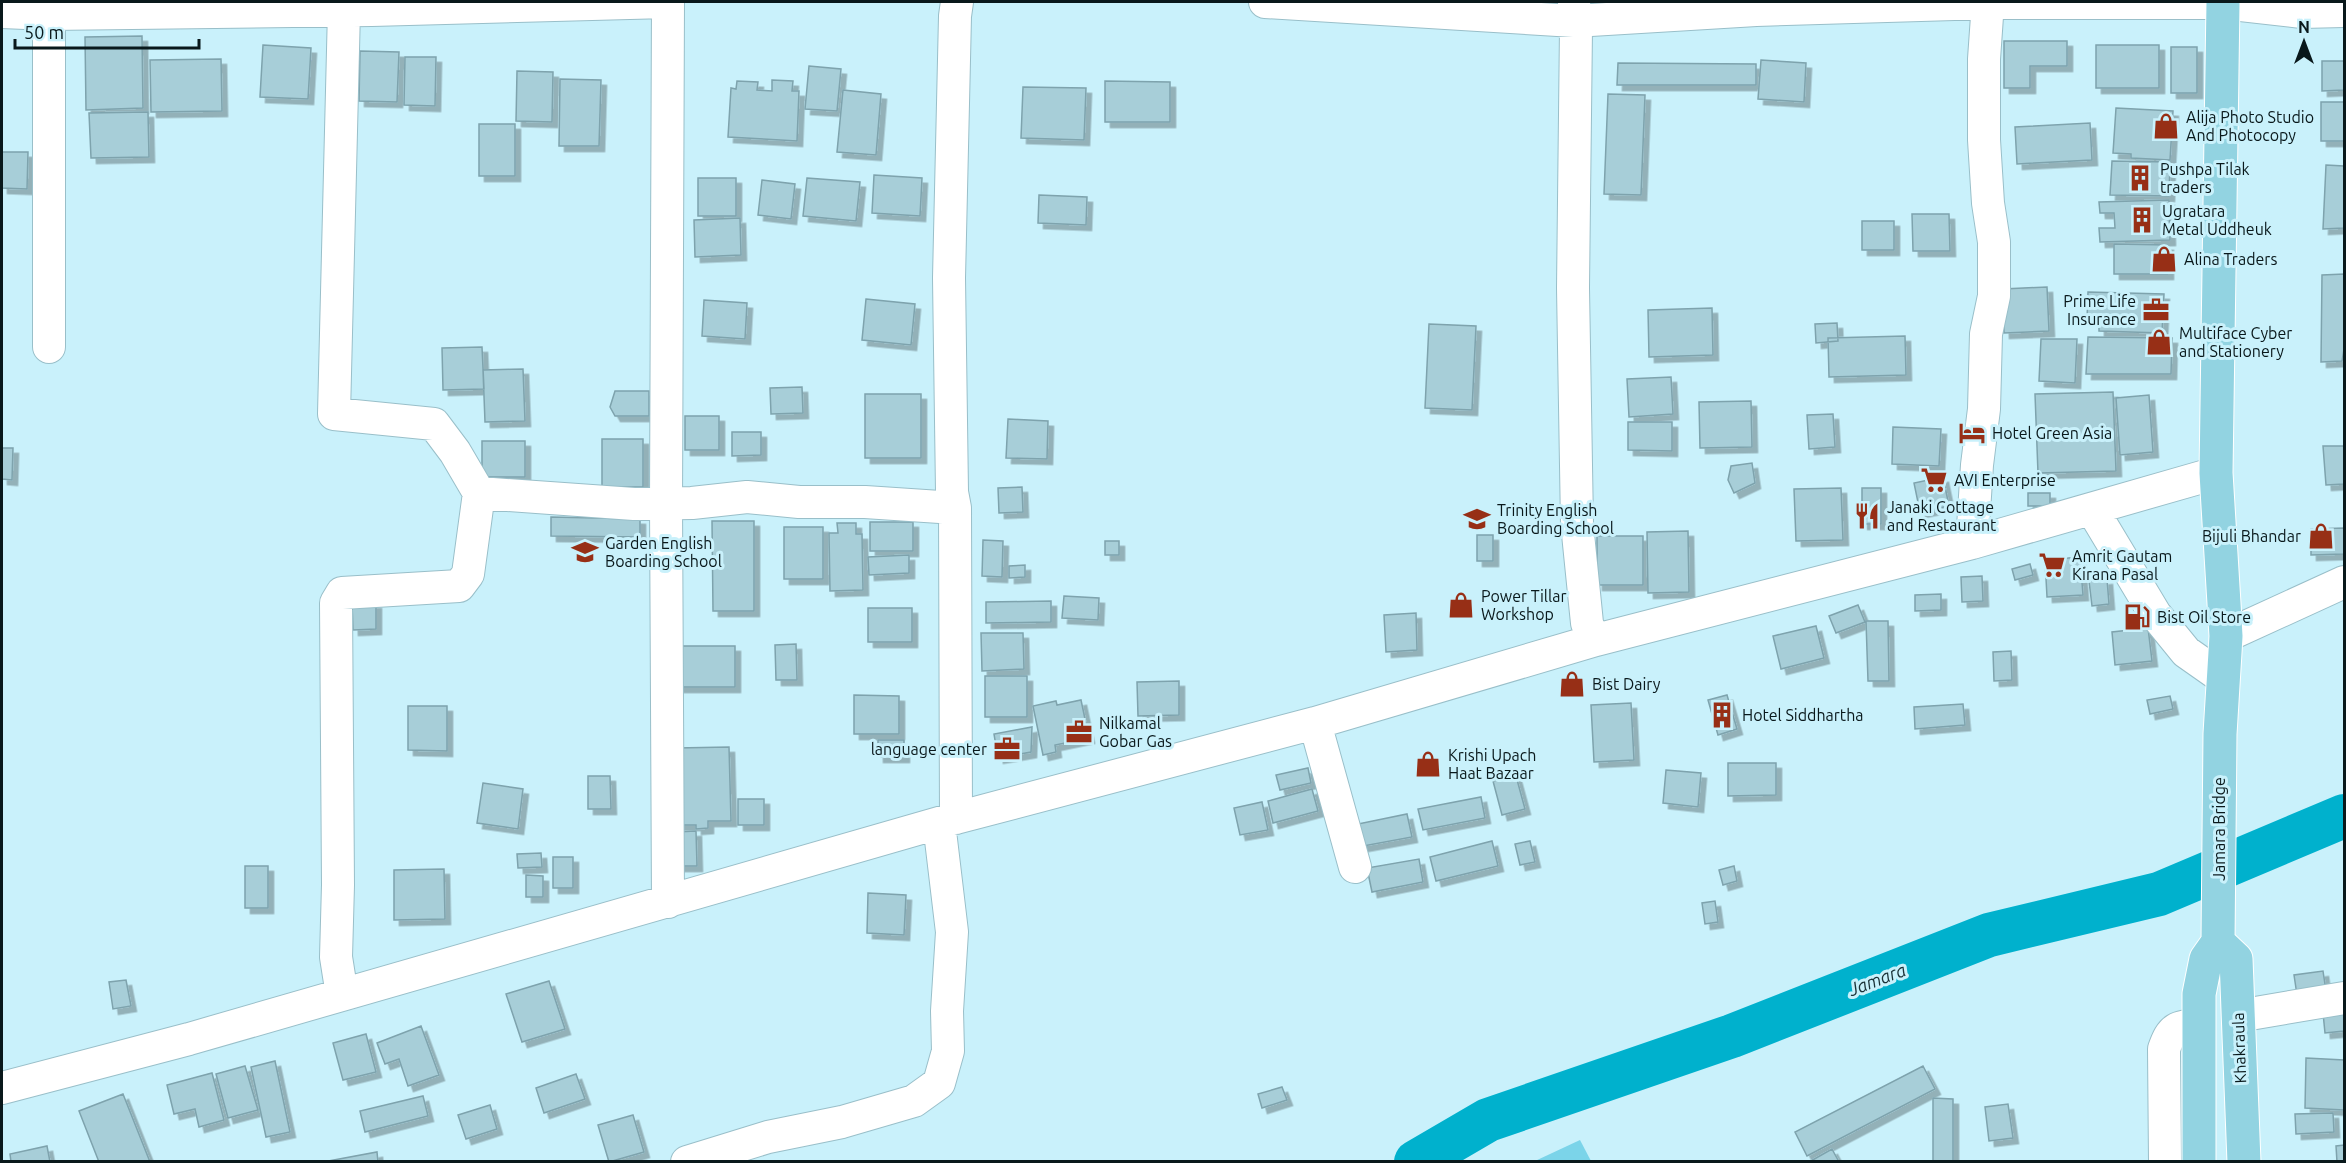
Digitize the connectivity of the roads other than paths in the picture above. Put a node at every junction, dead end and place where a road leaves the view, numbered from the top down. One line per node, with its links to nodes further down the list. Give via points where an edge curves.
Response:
1 (668, 2): 7 (street); 15 (street)
2 (957, 2): 16 (street, via 949,278)
3 (1265, 2): 6 (street)
4 (1988, 2): 5 (street); 8 (street); 18 (street, via 1984,140 1994,242 1994,296 1986,334 1984,409)
5 (2223, 2): 9 (street, via 2302,12); 13 (main road, Jamara Bridge)
6 (1344, 4): 8 (street)
7 (342, 6): 11 (street); 14 (street, via 334,414 434,424)
8 (1574, 11): 21 (street, via 1577,524 1587,623)
9 (2344, 11)
10 (2, 12): 11 (street)
11 (49, 14): 12 (street)
12 (49, 347)
13 (2216, 473): 17 (street); 20 (main road, Jamara Bridge)
14 (479, 493): 15 (street); 28 (street, via 468,574 459,586 342,593 336,603 336,957)
15 (666, 504): 16 (street, via 747,497); 26 (street)
16 (955, 508): 24 (street)
17 (2092, 509): 18 (street); 22 (street, via 2155,614 2186,652)
18 (1972, 543): 21 (street)
19 (2344, 582): 20 (street)
20 (2226, 636): 22 (main road, Jamara Bridge)
21 (1596, 640): 23 (street)
22 (2223, 678): 27 (main road, Jamara Bridge)
23 (1315, 723): 24 (street); 25 (street)
24 (947, 821): 26 (street); 33 (street, via 952,932 948,1051 939,1083 914,1101)
25 (1355, 867)
26 (668, 902): 28 (street)
27 (2218, 932): 30 (main road, Khakraula, via 2236,959); 31 (main road, via 2206,960 2199,994)
28 (342, 995): 32 (street)
29 (2344, 998): 30 (street)
30 (2238, 1016): 36 (main road, Khakraula)
31 (2199, 1025): 34 (street, via 2181,1027 2170,1034 2164,1049); 35 (main road)
32 (2, 1088)
33 (687, 1161)
34 (2165, 1161)
35 (2199, 1161)
36 (2244, 1161)

